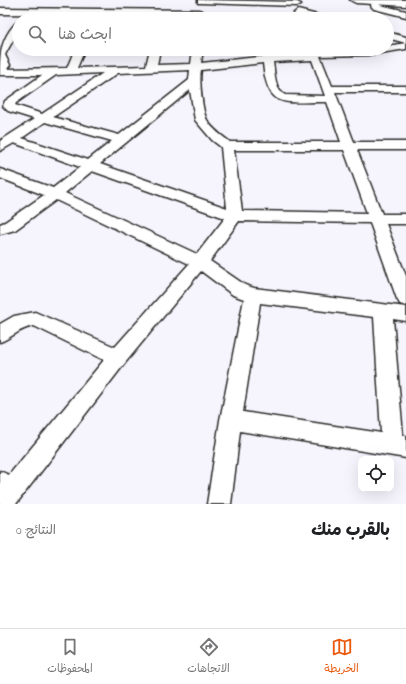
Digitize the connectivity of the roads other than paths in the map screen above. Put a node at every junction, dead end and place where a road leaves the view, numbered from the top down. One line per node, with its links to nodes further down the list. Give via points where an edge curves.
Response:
1 (47, 0): 9 (street)
2 (356, 0): 4 (main road)
3 (201, 1): 6 (street); 10 (street)
4 (375, 1): 5 (main road); 11 (street, via 377,7)
5 (406, 3)
6 (300, 9)
7 (0, 11): 8 (street)
8 (14, 12)
9 (42, 12)
10 (200, 12)
11 (406, 14)
12 (394, 37): 14 (street)
13 (10, 38): 27 (street, via 0,54 5,65)
14 (406, 40)
15 (406, 46): 16 (street)
16 (394, 47)
17 (77, 56): 26 (street)
18 (154, 56): 24 (street)
19 (197, 56): 23 (street)
20 (291, 56): 22 (street)
21 (315, 56): 33 (street)
22 (268, 59): 23 (street); 33 (street, via 277,96 283,98)
23 (196, 67): 24 (street); 31 (street)
24 (151, 68): 25 (street)
25 (117, 69): 26 (street); 34 (street)
26 (71, 71): 29 (street)
27 (0, 72): 28 (street)
28 (15, 72): 29 (street); 30 (street)
29 (54, 72): 34 (street, via 9,104 12,109)
30 (0, 81)
31 (194, 81): 36 (street); 37 (street, via 201,120)
32 (406, 89): 33 (street)
33 (329, 94): 38 (street)
34 (44, 118): 35 (street); 36 (street)
35 (13, 139): 40 (street); 41 (street)
36 (122, 140): 41 (street)
37 (227, 146): 38 (street); 44 (street)
38 (348, 146): 39 (street); 45 (street)
39 (406, 146)
40 (0, 147)
41 (90, 167): 43 (street); 44 (street)
42 (0, 173): 43 (street)
43 (56, 194): 47 (street, via 10,226); 48 (street)
44 (235, 216): 45 (street); 48 (street)
45 (375, 218): 46 (street); 50 (street)
46 (406, 219)
47 (0, 229)
48 (200, 262): 49 (street, via 239,290); 54 (street)
49 (253, 295): 51 (street); 55 (street)
50 (406, 299)
51 (383, 311): 52 (street); 56 (street)
52 (406, 314)
53 (0, 334): 54 (street, via 20,321 35,319)
54 (118, 357): 57 (street)
55 (230, 420): 56 (street); 58 (street)
56 (399, 446)
57 (3, 493)
58 (219, 504)

